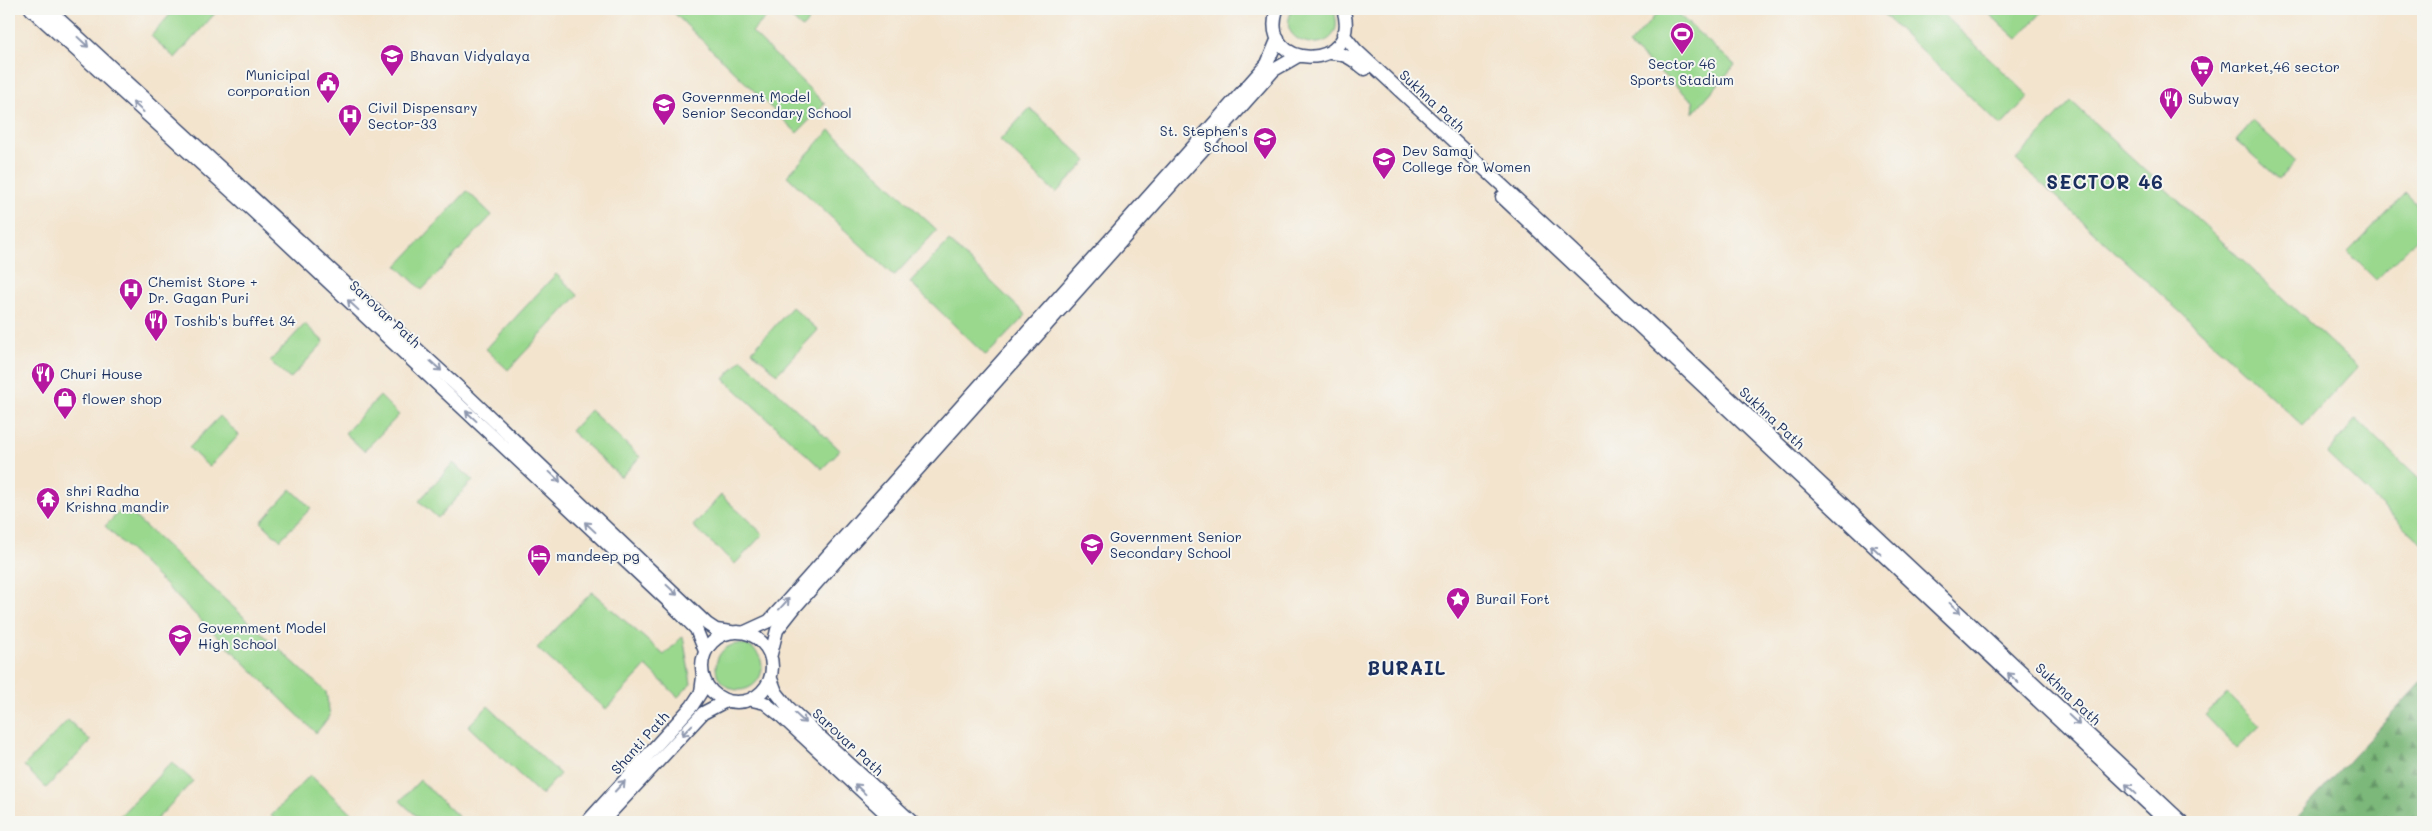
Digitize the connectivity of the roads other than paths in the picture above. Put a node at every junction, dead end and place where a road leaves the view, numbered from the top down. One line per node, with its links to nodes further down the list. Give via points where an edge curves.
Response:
1 (31, 9): 11 (main road, Sarovar Path, one-way to 1, via 696,629 670,603 253,211)
2 (48, 9): 9 (main road, Sarovar Path, one-way to 9, via 469,397 707,624 716,630)
3 (1343, 9): 5 (main road)
4 (1275, 11): 6 (main road)
5 (1343, 34): 7 (main road); 22 (main road, Sukhna Path, one-way to 22, via 1356,50)
6 (1278, 38): 8 (main road, via 1286,49); 10 (main road, one-way to 6, via 769,621 802,585 1263,68)
7 (1327, 53): 8 (main road, via 1313,58); 21 (main road, Sukhna Path, one-way to 7, via 1370,72 1339,52)
8 (1298, 56): 12 (main road, via 1274,70 796,606 777,630)
9 (731, 632): 10 (main road); 11 (main road, via 715,640)
10 (746, 632): 12 (main road, via 757,637)
11 (705, 651): 13 (main road)
12 (771, 654): 14 (main road)
13 (704, 677): 16 (main road, via 710,690); 17 (main road, Shanti Path, one-way to 13, via 688,711 701,692)
14 (771, 679): 15 (main road); 20 (main road, Sarovar Path, one-way to 20, via 788,707)
15 (752, 700): 16 (main road); 19 (main road, Sarovar Path, one-way to 15, via 780,715 765,703)
16 (726, 701): 18 (main road, Shanti Path, one-way to 18, via 703,714)
17 (587, 822)
18 (602, 822)
19 (895, 822)
20 (912, 822)
21 (2167, 822)
22 (2182, 822)

